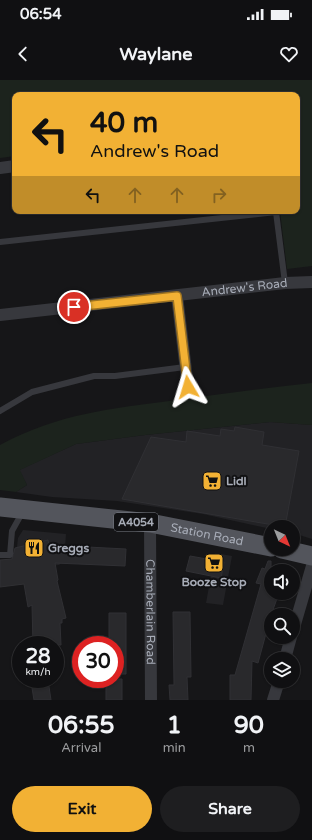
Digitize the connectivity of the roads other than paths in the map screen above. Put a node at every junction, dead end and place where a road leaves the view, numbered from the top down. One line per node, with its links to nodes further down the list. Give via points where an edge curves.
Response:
1 (12, 166): 2 (street)
2 (0, 168)
3 (258, 214): 5 (lane)
4 (276, 214): 7 (lane)
5 (0, 242)
6 (312, 282): 7 (street, Andrew's Road)
7 (286, 283): 8 (street, Andrew's Road)
8 (177, 296): 9 (street, Andrew's Road); 10 (street)
9 (0, 315)
10 (185, 367): 11 (street); 12 (lane, via 116,376 94,376 32,392)
11 (188, 387)
12 (0, 411)
13 (0, 507): 14 (main road, Station Road / A4054)
14 (23, 510): 15 (main road, Station Road / A4054); 18 (lane, via 12,531 10,555)
15 (150, 523): 16 (main road, Station Road / A4054); 23 (street, Chamberlain Road)
16 (264, 545)
17 (300, 553): 19 (main road)
18 (0, 556)
19 (312, 556)
20 (312, 566): 21 (street)
21 (300, 608)
22 (277, 688): 24 (street)
23 (151, 700)
24 (273, 700)

